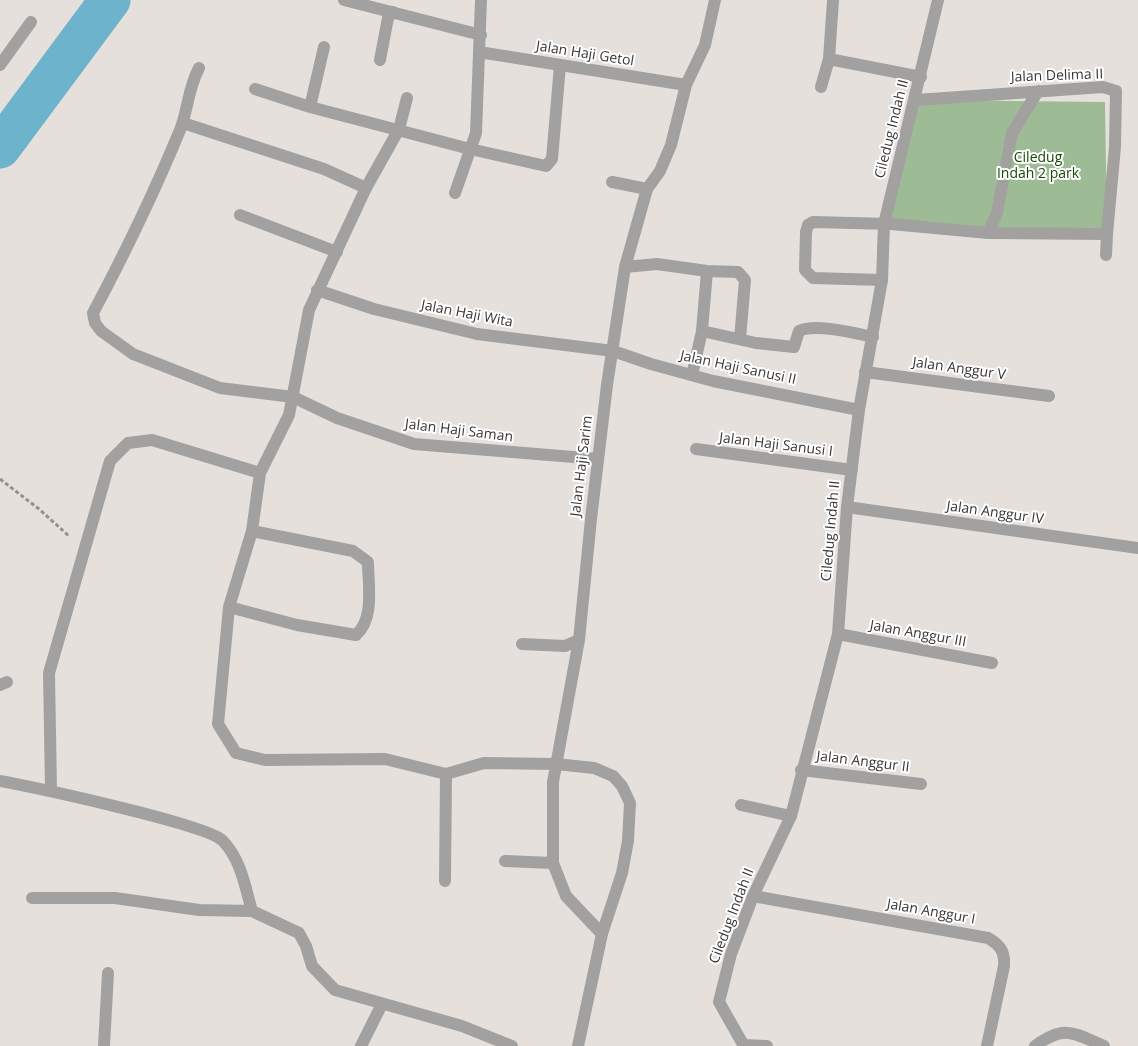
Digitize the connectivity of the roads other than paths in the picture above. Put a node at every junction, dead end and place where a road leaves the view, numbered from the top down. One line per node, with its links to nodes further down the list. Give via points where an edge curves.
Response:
1 (344, 0): 6 (street)
2 (482, 0): 8 (street)
3 (715, 0): 17 (street, Jalan Haji Sarim, via 705,45)
4 (833, 0): 11 (street)
5 (938, 0): 16 (street, Ciledug Indah II)
6 (393, 12): 8 (street); 12 (street, via 388,18)
7 (31, 22): 13 (street)
8 (481, 35): 10 (street)
9 (324, 47): 23 (street)
10 (480, 52): 14 (street, Jalan Haji Getol); 26 (street, via 476,133)
11 (828, 59): 16 (street); 18 (street)
12 (380, 60)
13 (0, 65)
14 (560, 65): 17 (street, Jalan Haji Getol); 26 (street, via 552,160 549,164 546,166)
15 (199, 68): 24 (street, Jalan Haji Saman, via 192,83)
16 (921, 77): 22 (street, Ciledug Indah II)
17 (686, 85): 29 (street, Jalan Haji Sarim, via 671,145 660,172)
18 (821, 87)
19 (254, 89): 23 (street)
20 (1038, 91): 22 (street, Jalan Delima II); 33 (street, via 1012,133 997,213); 34 (street, Jalan Delima II, via 1103,87 1116,91 1115,147)
21 (407, 98): 25 (street)
22 (916, 100): 32 (street, Ciledug Indah II)
23 (310, 106): 25 (street)
24 (183, 123): 28 (street, via 324,169); 48 (street, Jalan Haji Saman, via 132,240 94,313 95,323 133,354 220,388)
25 (399, 129): 26 (street); 28 (street)
26 (470, 149): 30 (street)
27 (612, 182): 29 (street)
28 (366, 188): 35 (street)
29 (647, 189): 37 (street, Jalan Haji Sarim)
30 (455, 193)
31 (240, 215): 35 (street)
32 (887, 224): 33 (street); 39 (street, Ciledug Indah II); 39 (street, via 813,222 806,232 805,270 813,278)
33 (988, 233): 34 (street)
34 (1107, 234): 36 (street, Jalan Delima II)
35 (337, 252): 40 (street)
36 (1106, 255)
37 (625, 267): 38 (street, via 657,264); 44 (street, Jalan Haji Sarim)
38 (707, 271): 41 (street); 43 (street, via 738,272 745,280)
39 (882, 280): 42 (street, Ciledug Indah II)
40 (317, 290): 44 (street, Jalan Haji Wita, via 374,309 477,334); 48 (street, via 309,310)
41 (702, 331): 43 (street); 46 (street)
42 (873, 337): 43 (street, via 814,328 799,331 794,347); 45 (street, Ciledug Indah II)
43 (740, 339)
44 (613, 351): 46 (street, Jalan Haji Sanusi II); 51 (street, Jalan Haji Sarim)
45 (865, 372): 47 (street, Jalan Anggur V); 49 (street, Ciledug Indah II)
46 (692, 375): 49 (street, Jalan Haji Sanusi II)
47 (1049, 396)
48 (293, 397): 51 (street, Jalan Haji Saman, via 337,418 414,444); 53 (street, via 289,415)
49 (859, 410): 52 (street, Ciledug Indah II)
50 (696, 449): 52 (street, Jalan Haji Sanusi I)
51 (598, 459): 59 (street, Jalan Haji Sarim)
52 (852, 470): 54 (street, Ciledug Indah II)
53 (260, 473): 55 (street); 67 (street, via 152,440 128,443 110,461 49,673)
54 (847, 507): 56 (street, Jalan Anggur IV); 58 (street, Ciledug Indah II)
55 (252, 531): 57 (street); 57 (street, via 361,555 368,562 368,620 356,635 346,634 262,617)
56 (1138, 548)
57 (229, 606): 64 (street, via 218,724 236,753 265,760 385,759)
58 (838, 634): 61 (street, Jalan Anggur III); 63 (street, Ciledug Indah II)
59 (580, 640): 60 (street, via 565,646); 62 (street, Jalan Haji Sarim)
60 (522, 644)
61 (992, 663)
62 (556, 764): 64 (street, via 484,763); 71 (street, Jalan Haji Sarim, via 553,782); 76 (street, via 594,768 613,776 630,803 622,873)
63 (802, 770): 66 (street, Jalan Anggur II); 69 (street, Ciledug Indah II)
64 (446, 774): 72 (street)
65 (0, 781): 67 (street)
66 (921, 784)
67 (51, 790): 75 (street, via 198,829 222,840 238,862)
68 (741, 806): 69 (street)
69 (791, 816): 73 (street, Ciledug Indah II)
70 (505, 861): 71 (street)
71 (554, 862): 76 (street, Jalan Haji Sarim, via 566,896)
72 (445, 881)
73 (753, 896): 79 (street, Ciledug Indah II, via 731,954 719,1002); 85 (street, Jalan Anggur I, via 988,938 1000,945 1004,966)
74 (32, 898): 75 (street, via 115,898 199,910)
75 (252, 910): 78 (street, via 299,934 312,966 335,990)
76 (602, 934): 83 (street)
77 (108, 973): 80 (street)
78 (382, 1004): 81 (street); 82 (street, via 462,1026)
79 (744, 1045): 84 (street)
80 (104, 1046)
81 (361, 1046)
82 (512, 1046)
83 (578, 1046)
84 (767, 1046)
85 (987, 1046)
86 (1035, 1046): 87 (street, via 1057,1032 1069,1032)
87 (1104, 1046)

